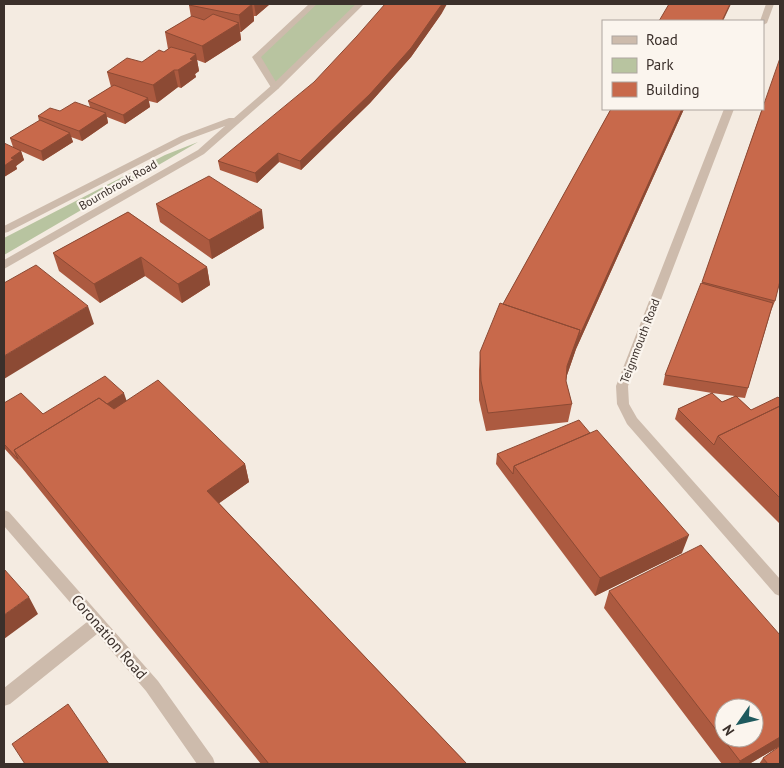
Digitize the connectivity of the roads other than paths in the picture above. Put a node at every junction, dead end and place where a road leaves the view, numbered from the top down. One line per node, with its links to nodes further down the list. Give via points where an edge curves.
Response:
1 (313, 4): 5 (street, via 256,57)
2 (360, 4): 5 (street, Bournbrook Road)
3 (770, 4): 4 (street)
4 (764, 20)
5 (275, 87): 7 (street, Bournbrook Road)
6 (730, 110): 11 (street, Teignmouth Road, via 622,386 623,404 632,421)
7 (239, 117): 8 (street, Bournbrook Road, via 184,138); 9 (street, Bournbrook Road, via 201,152)
8 (4, 230)
9 (4, 266)
10 (4, 516): 12 (street, Coronation Road)
11 (780, 589)
12 (98, 624): 13 (street); 14 (street, Coronation Road, via 152,686)
13 (4, 698)
14 (206, 764)

